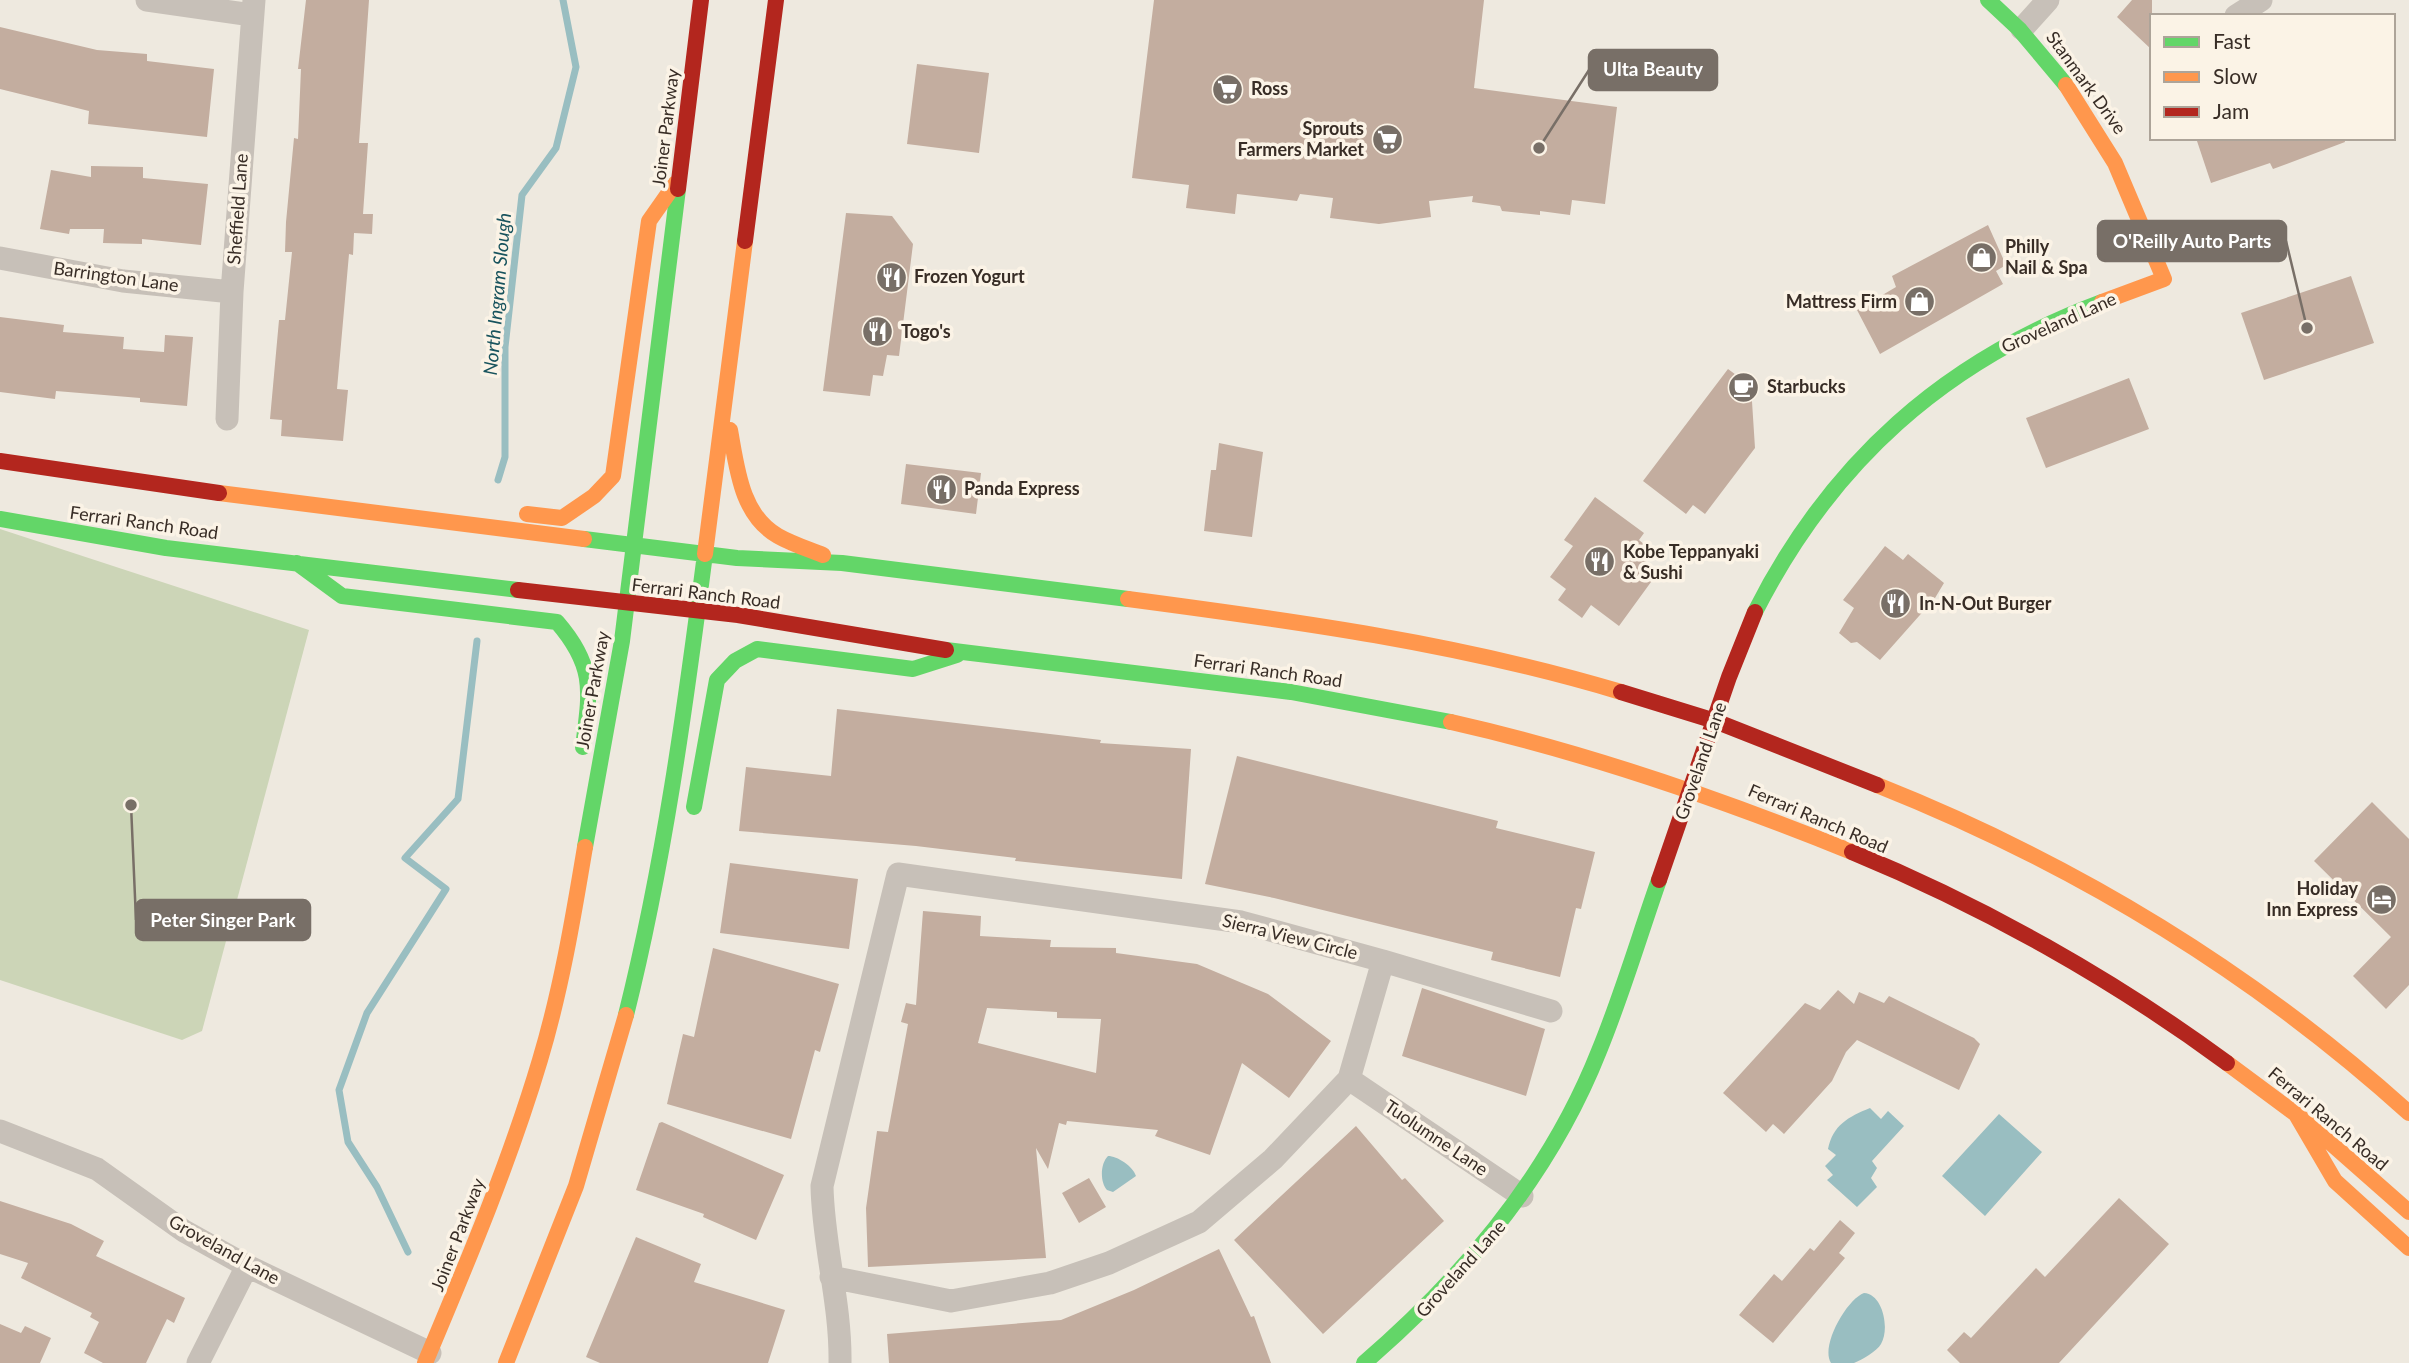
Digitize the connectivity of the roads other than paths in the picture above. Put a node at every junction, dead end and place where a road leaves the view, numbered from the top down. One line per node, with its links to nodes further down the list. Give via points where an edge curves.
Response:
1 (148, 0): 7 (street)
2 (701, 0): 10 (main road, Joiner Parkway)
3 (776, 0): 14 (main road)
4 (1988, 0): 9 (main road, Stanmark Drive)
5 (2048, 0): 9 (street)
6 (2261, 0): 8 (street)
7 (253, 8): 13 (street, Sheffield Lane)
8 (2239, 14)
9 (2022, 29): 12 (main road, Stanmark Drive, via 2109,147 2145,224)
10 (678, 179): 19 (main road, via 649,221 613,476 562,518); 21 (main road, Joiner Parkway)
11 (0, 258): 13 (street, Barrington Lane, via 123,281)
12 (2164, 279): 28 (main road, Groveland Lane, via 2016,339 1970,367 1874,443 1806,524 1776,569 1750,624)
13 (232, 292): 15 (street, Sheffield Lane)
14 (724, 404): 22 (main road); 24 (main road, via 742,490 754,514 774,533)
15 (228, 419)
16 (0, 461): 18 (main road)
17 (266, 480): 18 (main road)
18 (232, 494): 21 (main road)
19 (510, 511)
20 (0, 519): 23 (main road, Ferrari Ranch Road)
21 (633, 544): 22 (main road); 25 (main road, Joiner Parkway)
22 (705, 554): 24 (main road); 26 (main road)
23 (295, 562): 25 (main road, Ferrari Ranch Road); 33 (main road, via 342,596 557,622 575,641 590,670)
24 (842, 563): 28 (main road, via 1411,639 1561,674)
25 (626, 603): 26 (main road, Ferrari Ranch Road); 33 (main road, Joiner Parkway)
26 (698, 610): 27 (main road, Ferrari Ranch Road); 34 (main road, via 662,857)
27 (962, 653): 29 (main road, Ferrari Ranch Road, via 1397,709 1540,744); 30 (main road, via 913,669 757,649 735,661 717,680)
28 (1715, 721): 29 (main road, Groveland Lane); 38 (main road, via 1917,801 2142,914 2237,974 2346,1056)
29 (1691, 789): 37 (main road, Ferrari Ranch Road, via 1887,869 2010,928 2198,1042); 40 (main road, Groveland Lane, via 1599,1052 1572,1113)
30 (691, 824)
31 (661, 951): 34 (main road)
32 (1383, 961): 35 (street); 36 (street, Sierra View Circle); 44 (street, Sierra View Circle, via 1241,922 898,874 822,1186)
33 (564, 968): 45 (main road, Joiner Parkway, via 494,1202)
34 (636, 978): 47 (main road, via 584,1162)
35 (1551, 1012)
36 (1349, 1079): 40 (street, Tuolumne Lane); 44 (street, Sierra View Circle, via 1273,1158 1199,1222 1109,1263 1050,1283 951,1301)
37 (2294, 1111): 41 (main road, Ferrari Ranch Road); 42 (main road, via 2335,1181)
38 (2409, 1113)
39 (0, 1131): 43 (street, Groveland Lane, via 97,1169 184,1231)
40 (1522, 1196): 49 (main road, Groveland Lane, via 1443,1294)
41 (2409, 1212)
42 (2409, 1248)
43 (247, 1266): 45 (street, Groveland Lane); 46 (street)
44 (831, 1277): 48 (street)
45 (432, 1358)
46 (198, 1363)
47 (506, 1363)
48 (840, 1363)
49 (1364, 1363)

